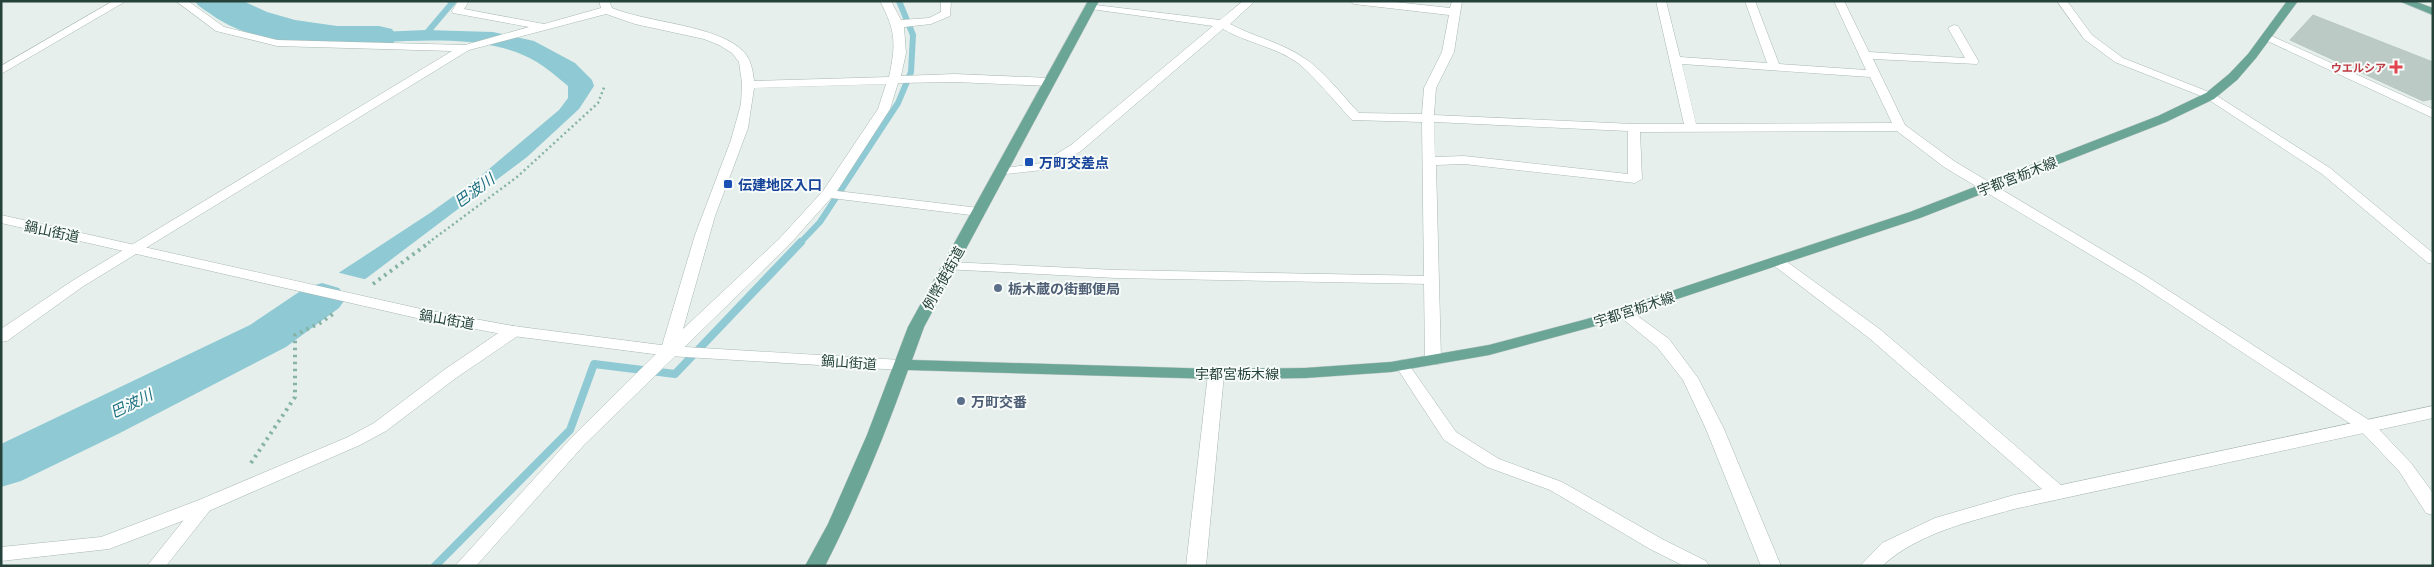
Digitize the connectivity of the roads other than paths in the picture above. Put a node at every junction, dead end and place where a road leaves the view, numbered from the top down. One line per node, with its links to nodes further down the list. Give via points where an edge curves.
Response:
1 (121, 1): 27 (street)
2 (181, 1): 23 (street, via 220,29 276,43)
3 (464, 1): 20 (street, via 457,11)
4 (885, 1): 18 (street)
5 (946, 1): 18 (street, via 946,14 930,21)
6 (1250, 1): 19 (street)
7 (1354, 1): 16 (street)
8 (1661, 1): 25 (street)
9 (1750, 1): 26 (street)
10 (1839, 1): 24 (street)
11 (2062, 1): 32 (lane, via 2088,37 2119,60)
12 (2293, 1): 22 (main road, 宇都宮栃木線)
13 (2404, 1): 17 (main road)
14 (1093, 4): 19 (street); 30 (main road, 例幣使街道)
15 (605, 6): 20 (street); 31 (street, via 625,19 721,42 737,51 744,60)
16 (1456, 7): 34 (street, via 1448,52 1430,88)
17 (2433, 12)
18 (898, 24): 29 (street, via 900,53)
19 (1222, 24): 34 (street, via 1302,61 1356,117); 39 (street, via 1076,148 1046,166)
20 (544, 27): 23 (street)
21 (1954, 28): 24 (street, via 1973,62)
22 (2267, 37): 32 (main road, 宇都宮栃木線, via 2233,77); 33 (street)
23 (469, 47): 44 (street)
24 (1865, 55): 28 (street)
25 (1675, 60): 26 (street); 37 (street)
26 (1774, 67): 28 (street)
27 (1, 71)
28 (1874, 74): 35 (street)
29 (894, 80): 30 (street, via 954,78); 31 (street); 41 (street, via 884,109)
30 (1050, 82): 39 (main road, 例幣使街道)
31 (748, 85): 52 (street, via 736,139 711,207)
32 (2210, 96): 40 (main road, 宇都宮栃木線, via 2162,119); 45 (lane, via 2326,171)
33 (2433, 114)
34 (1428, 118): 36 (street); 38 (street)
35 (1900, 127): 37 (street); 40 (street, via 1921,145)
36 (1634, 128): 37 (street); 38 (street, via 1635,179 1464,160)
37 (1692, 128)
38 (1428, 161): 48 (street)
39 (1002, 172): 42 (main road, 例幣使街道)
40 (1988, 188): 46 (main road, 宇都宮栃木線); 58 (street, via 2141,280)
41 (828, 194): 42 (street); 52 (street, via 784,242)
42 (979, 212): 47 (main road, 例幣使街道)
43 (1, 219): 44 (street, 鍋山街道)
44 (134, 249): 50 (street, 鍋山街道, via 350,299); 51 (street, via 76,284)
45 (2433, 260)
46 (1778, 262): 49 (main road, 宇都宮栃木線); 59 (street, via 1874,334)
47 (949, 266): 48 (lane, via 1172,276); 54 (main road, 例幣使街道, via 916,327)
48 (1431, 280): 53 (street)
49 (1623, 312): 53 (main road, 宇都宮栃木線, via 1489,350); 68 (street, via 1663,343 1690,378 1715,429)
50 (513, 331): 52 (street, 鍋山街道); 60 (street, via 380,427)
51 (1, 337)
52 (669, 351): 54 (street, 鍋山街道); 64 (street, via 578,441)
53 (1433, 360): 55 (main road, 宇都宮栃木線)
54 (901, 365): 56 (main road, 宇都宮栃木線); 65 (main road, 例幣使街道, via 876,435)
55 (1402, 365): 56 (main road, 宇都宮栃木線, via 1305,373); 67 (lane, via 1450,436 1493,463 1556,486)
56 (1216, 374): 66 (street)
57 (2433, 412): 58 (street)
58 (2366, 426): 59 (street); 61 (street, via 2406,467)
59 (2056, 491): 69 (street, via 1942,523 1888,548)
60 (205, 504): 62 (street, via 102,544); 63 (lane)
61 (2433, 508)
62 (1, 554)
63 (156, 566)
64 (464, 566)
65 (815, 566)
66 (1196, 566)
67 (1700, 566)
68 (1771, 566)
69 (1869, 566)

